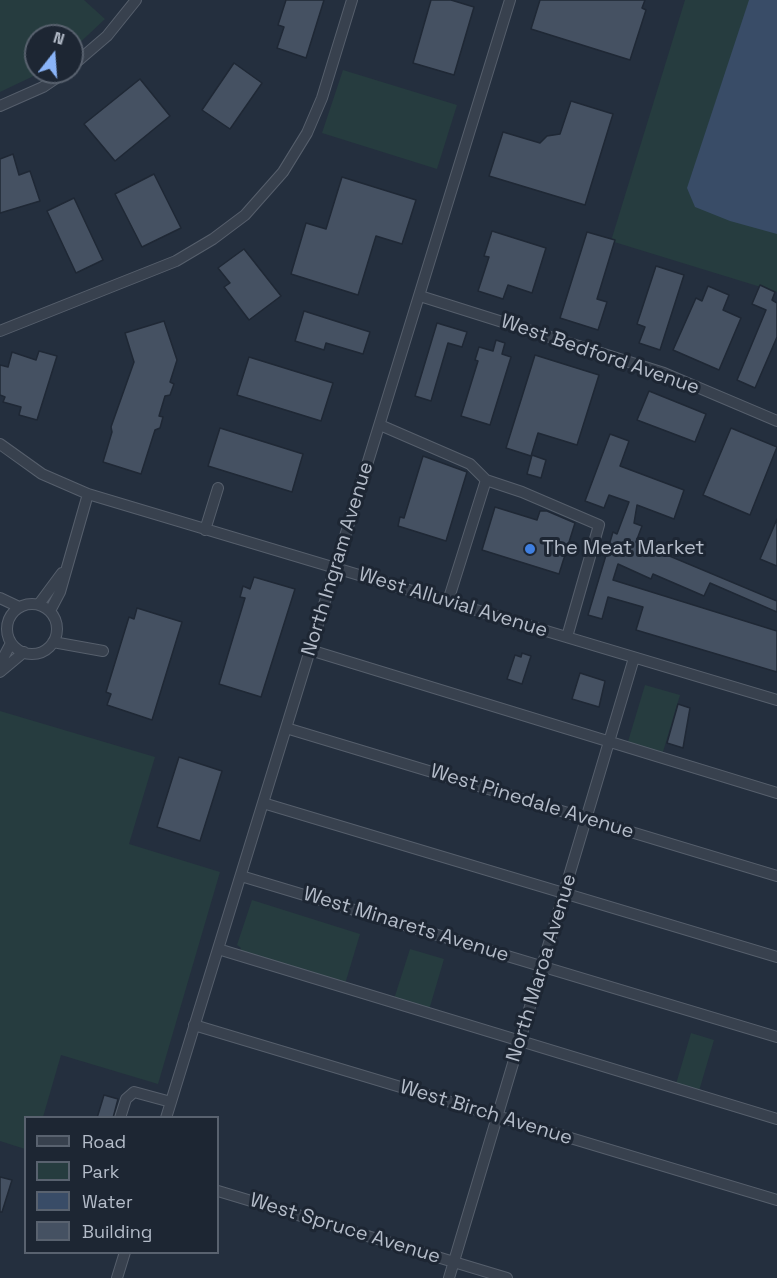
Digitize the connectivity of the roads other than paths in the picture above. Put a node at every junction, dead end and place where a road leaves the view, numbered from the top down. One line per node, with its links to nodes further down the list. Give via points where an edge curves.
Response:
1 (136, 0): 4 (street, via 107,36)
2 (352, 0): 8 (street, via 307,133 283,172 245,215 176,261)
3 (510, 0): 7 (street, North Ingram Avenue)
4 (84, 56)
5 (47, 84): 6 (street)
6 (0, 106)
7 (420, 296): 9 (street, West Bedford Avenue, via 664,373); 10 (street, North Ingram Avenue)
8 (0, 331)
9 (777, 422)
10 (380, 425): 12 (street, via 470,464); 17 (street, North Ingram Avenue)
11 (0, 444): 14 (street, West Alluvial Avenue, via 42,474)
12 (486, 480): 19 (street); 26 (street, via 599,525)
13 (218, 488): 15 (street)
14 (88, 494): 15 (street, West Alluvial Avenue); 16 (street)
15 (205, 530): 17 (street, West Alluvial Avenue)
16 (66, 568): 20 (street); 23 (street)
17 (335, 569): 19 (street, West Alluvial Avenue); 30 (street, North Ingram Avenue)
18 (0, 598): 21 (street)
19 (448, 601): 26 (street, West Alluvial Avenue)
20 (39, 604): 21 (street); 23 (street)
21 (19, 607): 24 (street)
22 (0, 609): 24 (street)
23 (50, 611): 25 (street)
24 (9, 619): 27 (street)
25 (57, 628): 28 (street); 29 (street)
26 (567, 637): 33 (street, West Alluvial Avenue)
27 (11, 642): 32 (street); 34 (street)
28 (53, 642): 29 (street); 32 (street, via 40,652)
29 (86, 646): 31 (street)
30 (310, 650): 37 (street, North Ingram Avenue); 38 (street)
31 (103, 651)
32 (24, 652): 35 (street)
33 (634, 658): 36 (street, West Alluvial Avenue); 38 (street, North Maroa Avenue)
34 (0, 664)
35 (0, 672)
36 (777, 700)
37 (286, 728): 40 (street, North Ingram Avenue); 41 (street, West Pinedale Avenue)
38 (609, 742): 39 (street); 41 (street, North Maroa Avenue)
39 (777, 793)
40 (263, 803): 42 (street, North Ingram Avenue); 44 (street)
41 (586, 818): 43 (street, West Pinedale Avenue); 44 (street, North Maroa Avenue)
42 (241, 876): 45 (street, North Ingram Avenue); 47 (street, West Minarets Avenue)
43 (777, 876)
44 (564, 894): 46 (street); 47 (street, North Maroa Avenue)
45 (218, 949): 48 (street, North Ingram Avenue); 50 (street)
46 (777, 957)
47 (542, 966): 49 (street, West Minarets Avenue); 50 (street, North Maroa Avenue)
48 (194, 1025): 51 (street, North Ingram Avenue); 54 (street, West Birch Avenue)
49 (777, 1037)
50 (520, 1041): 54 (street, North Maroa Avenue); 55 (street)
51 (171, 1102): 52 (street, via 134,1092 126,1099); 53 (street, North Ingram Avenue)
52 (121, 1116)
53 (167, 1116)
54 (498, 1116): 57 (street, West Birch Avenue); 59 (street, North Maroa Avenue)
55 (777, 1119)
56 (219, 1191): 59 (street, West Spruce Avenue)
57 (777, 1200)
58 (124, 1254): 60 (street)
59 (454, 1262): 61 (street, North Maroa Avenue); 62 (street, West Spruce Avenue)
60 (117, 1278)
61 (449, 1278)
62 (507, 1278)

